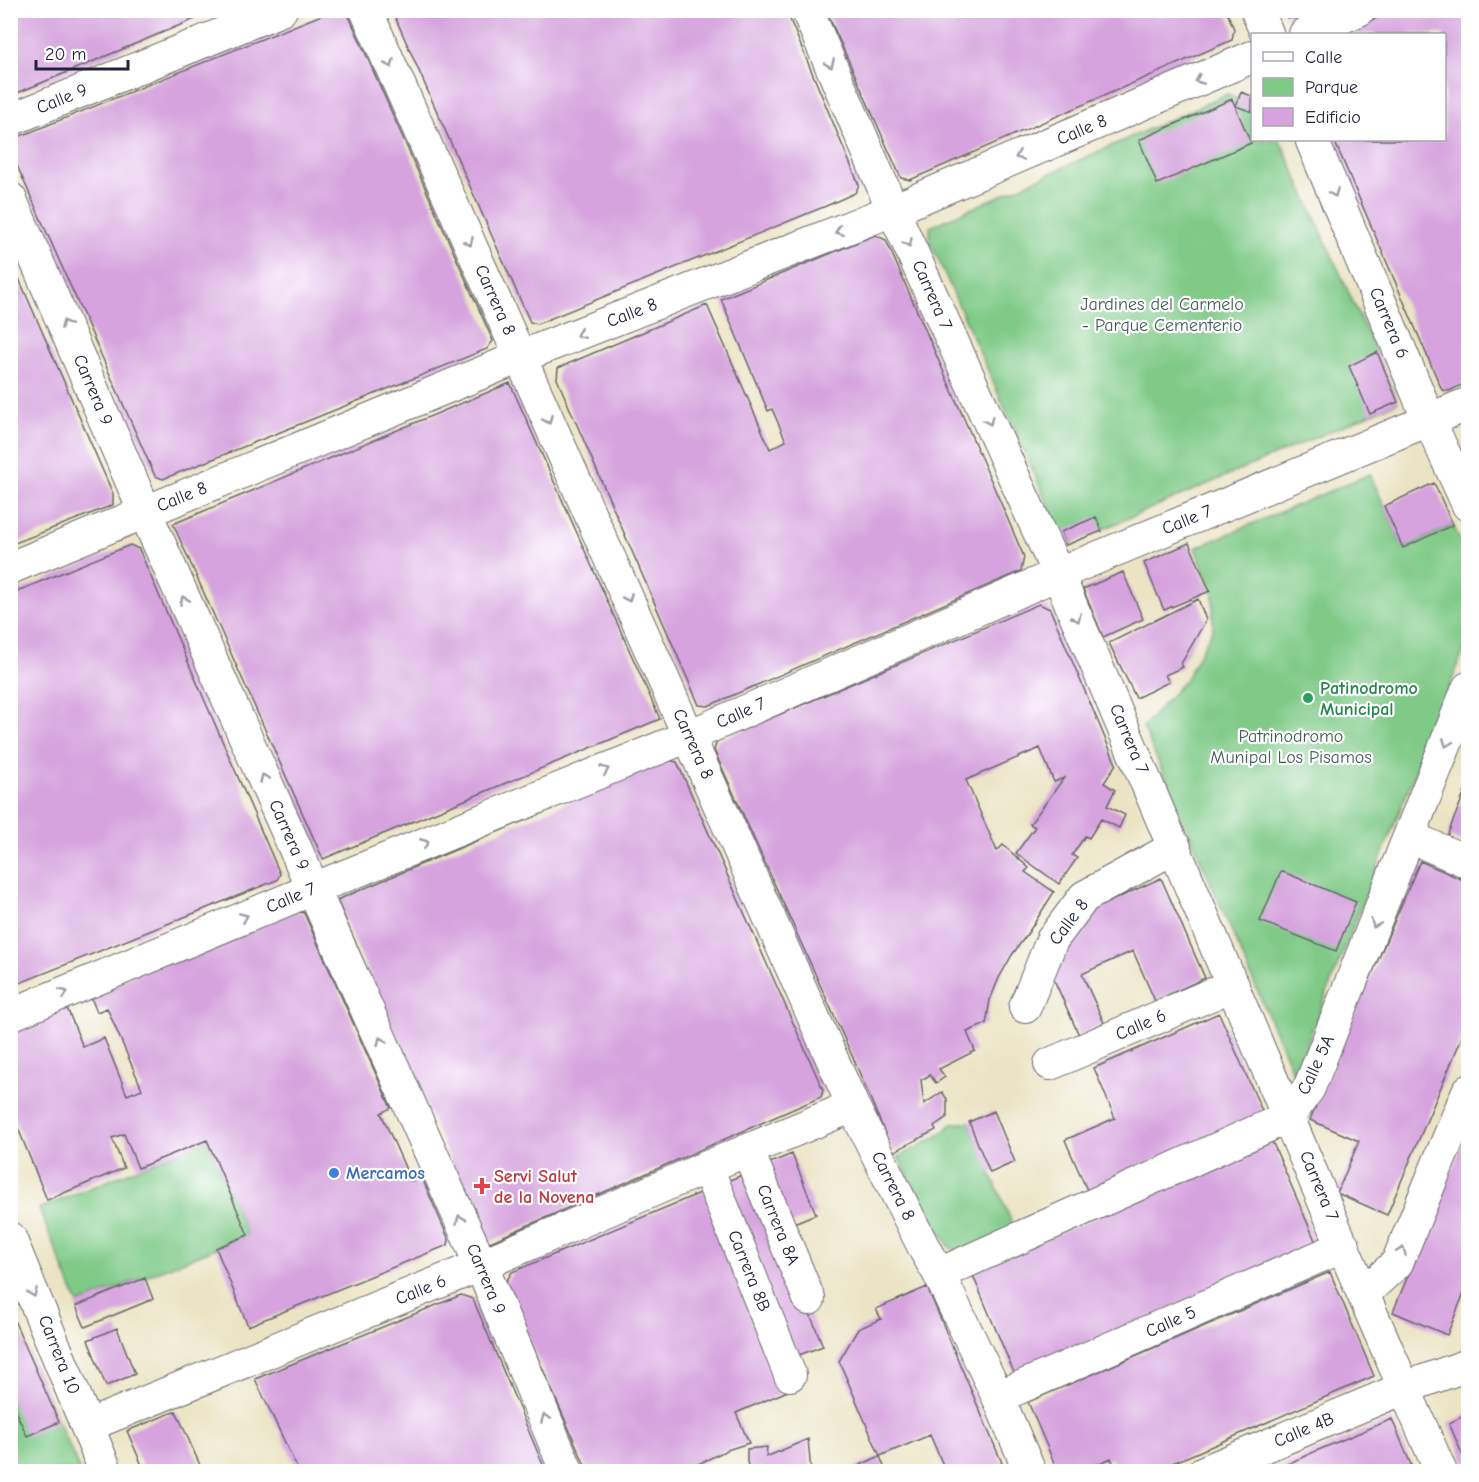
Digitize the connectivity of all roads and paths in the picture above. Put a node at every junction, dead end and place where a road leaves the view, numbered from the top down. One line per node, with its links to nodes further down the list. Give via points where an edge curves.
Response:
1 (281, 10): 9 (street, Calle 9)
2 (366, 10): 13 (street, Carrera 8, one-way to 13)
3 (807, 10): 12 (street, Carrera 7, one-way to 12)
4 (1257, 10): 6 (main road)
5 (1359, 10): 7 (street)
6 (1267, 33)
7 (1307, 33)
8 (1251, 57): 12 (street, Calle 8, one-way to 12)
9 (10, 120)
10 (1312, 141): 15 (main road, Carrera 6, one-way to 15)
11 (10, 199): 17 (main road, Carrera 9, one-way to 11)
12 (893, 210): 13 (street, Calle 8, one-way to 13); 19 (street, Carrera 7, one-way to 19)
13 (520, 357): 17 (street, Calle 8); 21 (street, Carrera 8, one-way to 21)
14 (1468, 405): 15 (main road, Calle 7)
15 (1429, 420): 16 (street, Carrera 6); 19 (street, Calle 7)
16 (1468, 506)
17 (145, 512): 18 (street, Calle 8); 25 (main road, Carrera 9, one-way to 17)
18 (10, 568)
19 (1058, 574): 21 (street, Calle 7); 23 (street, Carrera 7, one-way to 23)
20 (1468, 688): 22 (street, Calle 5A, one-way to 22)
21 (689, 736): 25 (street, Calle 7, one-way to 21); 31 (street, Carrera 8)
22 (1410, 837): 24 (street); 32 (street, Calle 5A, one-way to 32, via 1309,1088)
23 (1175, 847): 26 (street, Carrera 7); 27 (street, Calle 8, via 1084,897 1052,940)
24 (1468, 862)
25 (313, 889): 28 (street, Calle 7, one-way to 25); 37 (main road, Carrera 9, one-way to 25)
26 (1233, 985): 29 (street, Calle 6); 32 (street, Carrera 7)
27 (1025, 1006)
28 (10, 1015)
29 (1050, 1064)
30 (1468, 1091): 39 (street, one-way to 30, via 1397,1263)
31 (853, 1106): 33 (street, Calle 6); 38 (street, Carrera 8)
32 (1288, 1117): 36 (street, Carrera 7); 38 (street, Calle 5A)
33 (748, 1151): 34 (street, Calle 6); 40 (street, Carrera 8A)
34 (707, 1167): 37 (street, Calle 6); 42 (street, Carrera 8B)
35 (10, 1239): 45 (main road, Carrera 10, one-way to 45)
36 (1344, 1246): 39 (street, Carrera 7); 44 (street, Calle 5)
37 (481, 1265): 45 (street, Calle 6); 47 (main road, Carrera 9, one-way to 37)
38 (939, 1274): 44 (street, Carrera 8)
39 (1364, 1294): 43 (street, Carrera 7)
40 (809, 1299)
41 (1468, 1365): 43 (street, Calle 4B)
42 (790, 1375)
43 (1404, 1388): 49 (street, Calle 4B); 50 (street, Carrera 7)
44 (998, 1397): 48 (street, Carrera 8)
45 (87, 1426): 46 (main road, Carrera 10)
46 (106, 1472)
47 (567, 1472)
48 (1030, 1472)
49 (1204, 1472)
50 (1441, 1472)

